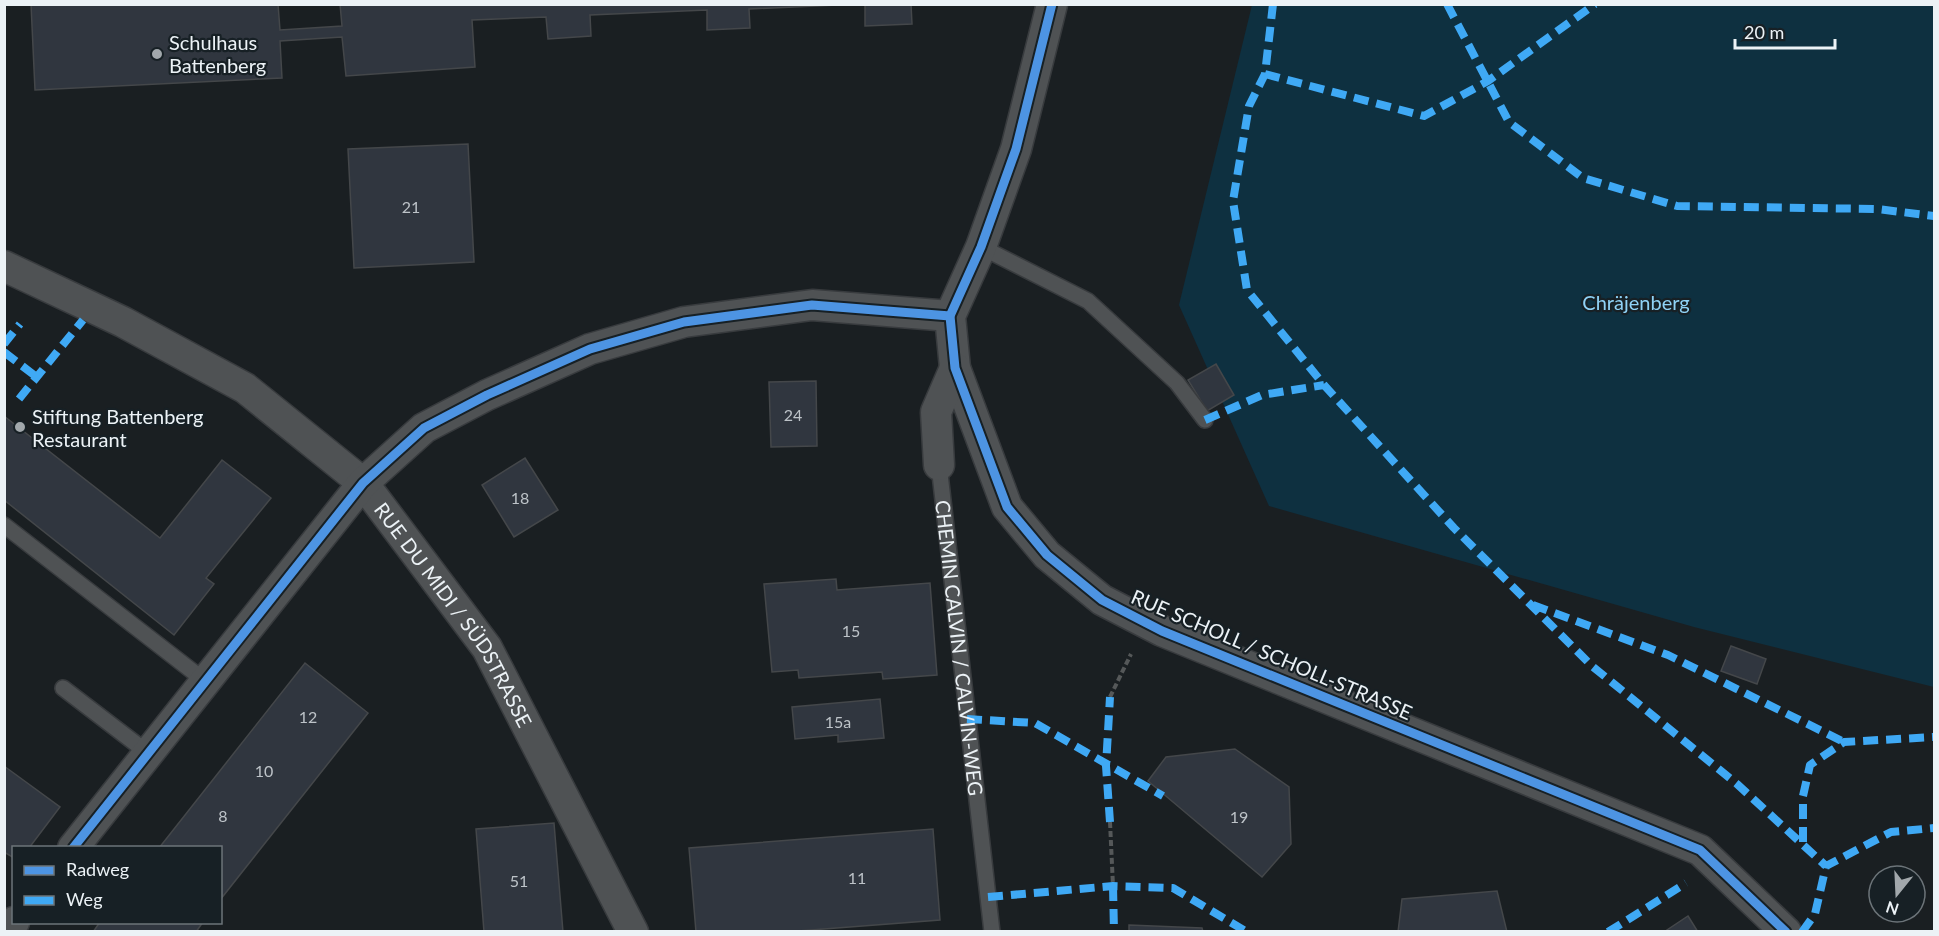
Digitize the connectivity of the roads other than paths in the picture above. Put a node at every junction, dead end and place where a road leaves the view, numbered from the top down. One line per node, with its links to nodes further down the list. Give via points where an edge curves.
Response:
1 (1052, 4): 2 (street, RUE SCHOLL / SCHOLL-STRASSE, via 1016,149)
2 (981, 247): 4 (street, RUE SCHOLL / SCHOLL-STRASSE); 6 (lane, via 1088,301 1177,383)
3 (4, 266): 8 (street, RUE DU MIDI / SÜDSTRASSE, via 123,322 245,388)
4 (950, 316): 5 (street, RUE SCHOLL / SCHOLL-STRASSE); 8 (street, via 812,305 684,322 590,349 487,395 424,428)
5 (955, 368): 7 (street, CHEMIN CALVIN / CALVIN-WEG, via 936,412); 16 (street, RUE SCHOLL / SCHOLL-STRASSE, via 1007,507 1047,555 1102,600 1162,631 1700,850)
6 (1205, 420)
7 (939, 465): 15 (lane, CHEMIN CALVIN / CALVIN-WEG)
8 (363, 483): 10 (street); 14 (street, RUE DU MIDI / SÜDSTRASSE, via 487,648)
9 (4, 525): 10 (lane)
10 (205, 681): 12 (street)
11 (63, 688): 12 (lane)
12 (148, 753): 13 (street)
13 (75, 846)
14 (633, 932)
15 (992, 932)
16 (1786, 932)

